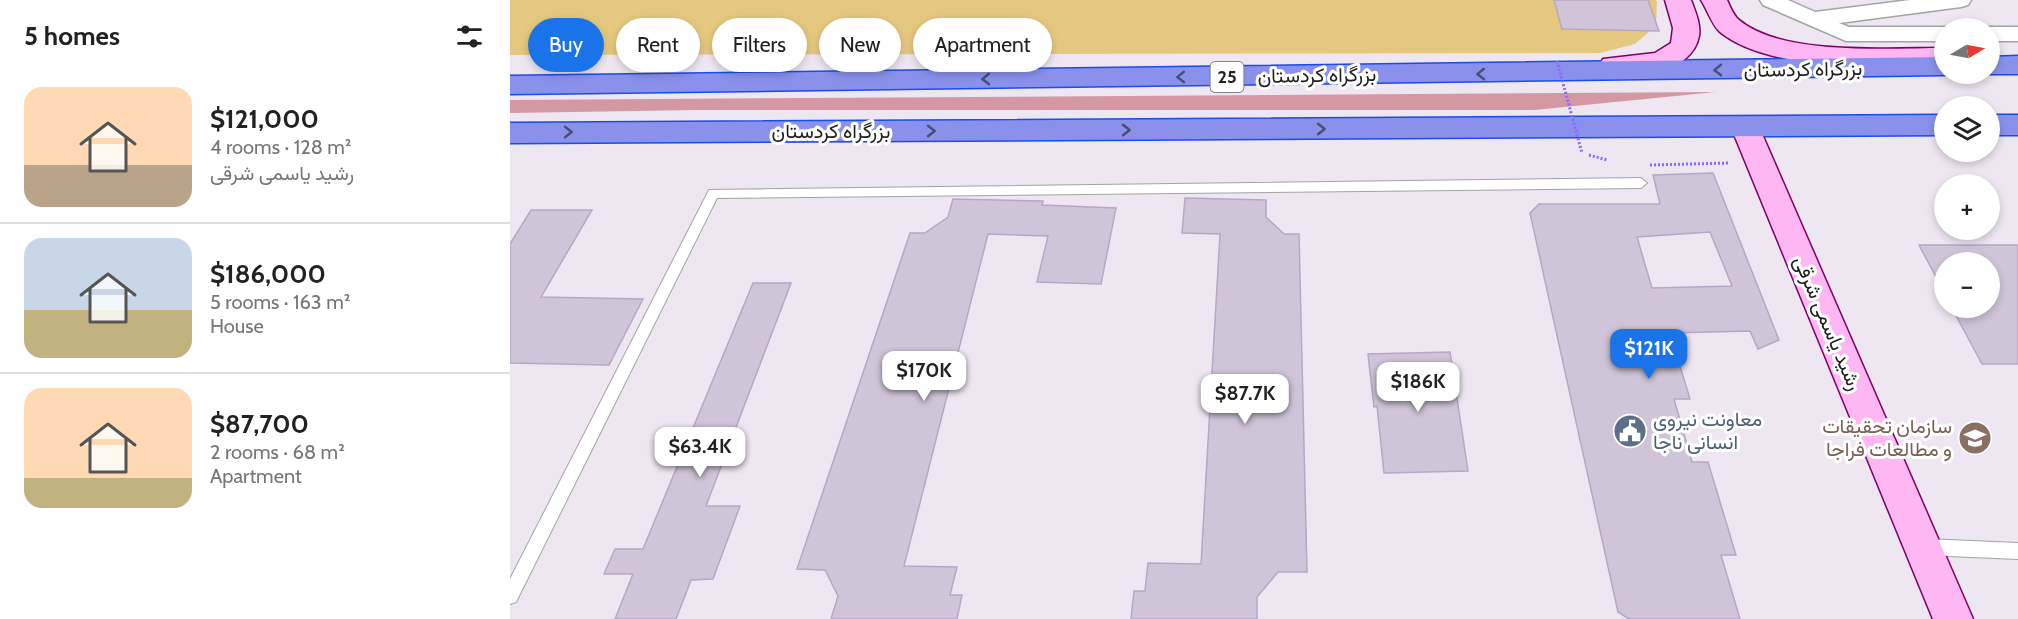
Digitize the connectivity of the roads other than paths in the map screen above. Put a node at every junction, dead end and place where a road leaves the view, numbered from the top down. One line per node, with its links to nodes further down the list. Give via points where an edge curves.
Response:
1 (1678, 0): 14 (main road, via 1686,36 1678,53 1667,59)
2 (1714, 0): 9 (main road, via 1728,25 1784,50 1847,56)
3 (1770, 0): 5 (street)
4 (1961, 0): 5 (street)
5 (1815, 19): 6 (street, via 1846,34)
6 (1934, 34)
7 (2000, 34): 8 (street)
8 (2018, 34)
9 (1934, 57)
10 (2000, 62): 11 (main road)
11 (2018, 64): 12 (highway)
12 (2000, 65)
13 (1934, 66): 14 (highway, بزرگراه کردستان / 25, one-way to 14)
14 (1512, 73): 15 (highway, بزرگراه کردستان / 25, one-way to 15)
15 (510, 85)
16 (1934, 124): 19 (highway, بزرگراه کردستان)
17 (2000, 125): 18 (highway)
18 (2018, 125)
19 (1745, 127): 20 (highway, بزرگراه کردستان, one-way to 19); 22 (main road, رشید یاسمی شرقی)
20 (510, 133)
21 (1641, 183): 24 (lane, via 713,193)
22 (1923, 547): 23 (lane); 25 (main road, رشید یاسمی شرقی)
23 (2018, 551)
24 (510, 596)
25 (1953, 619)

